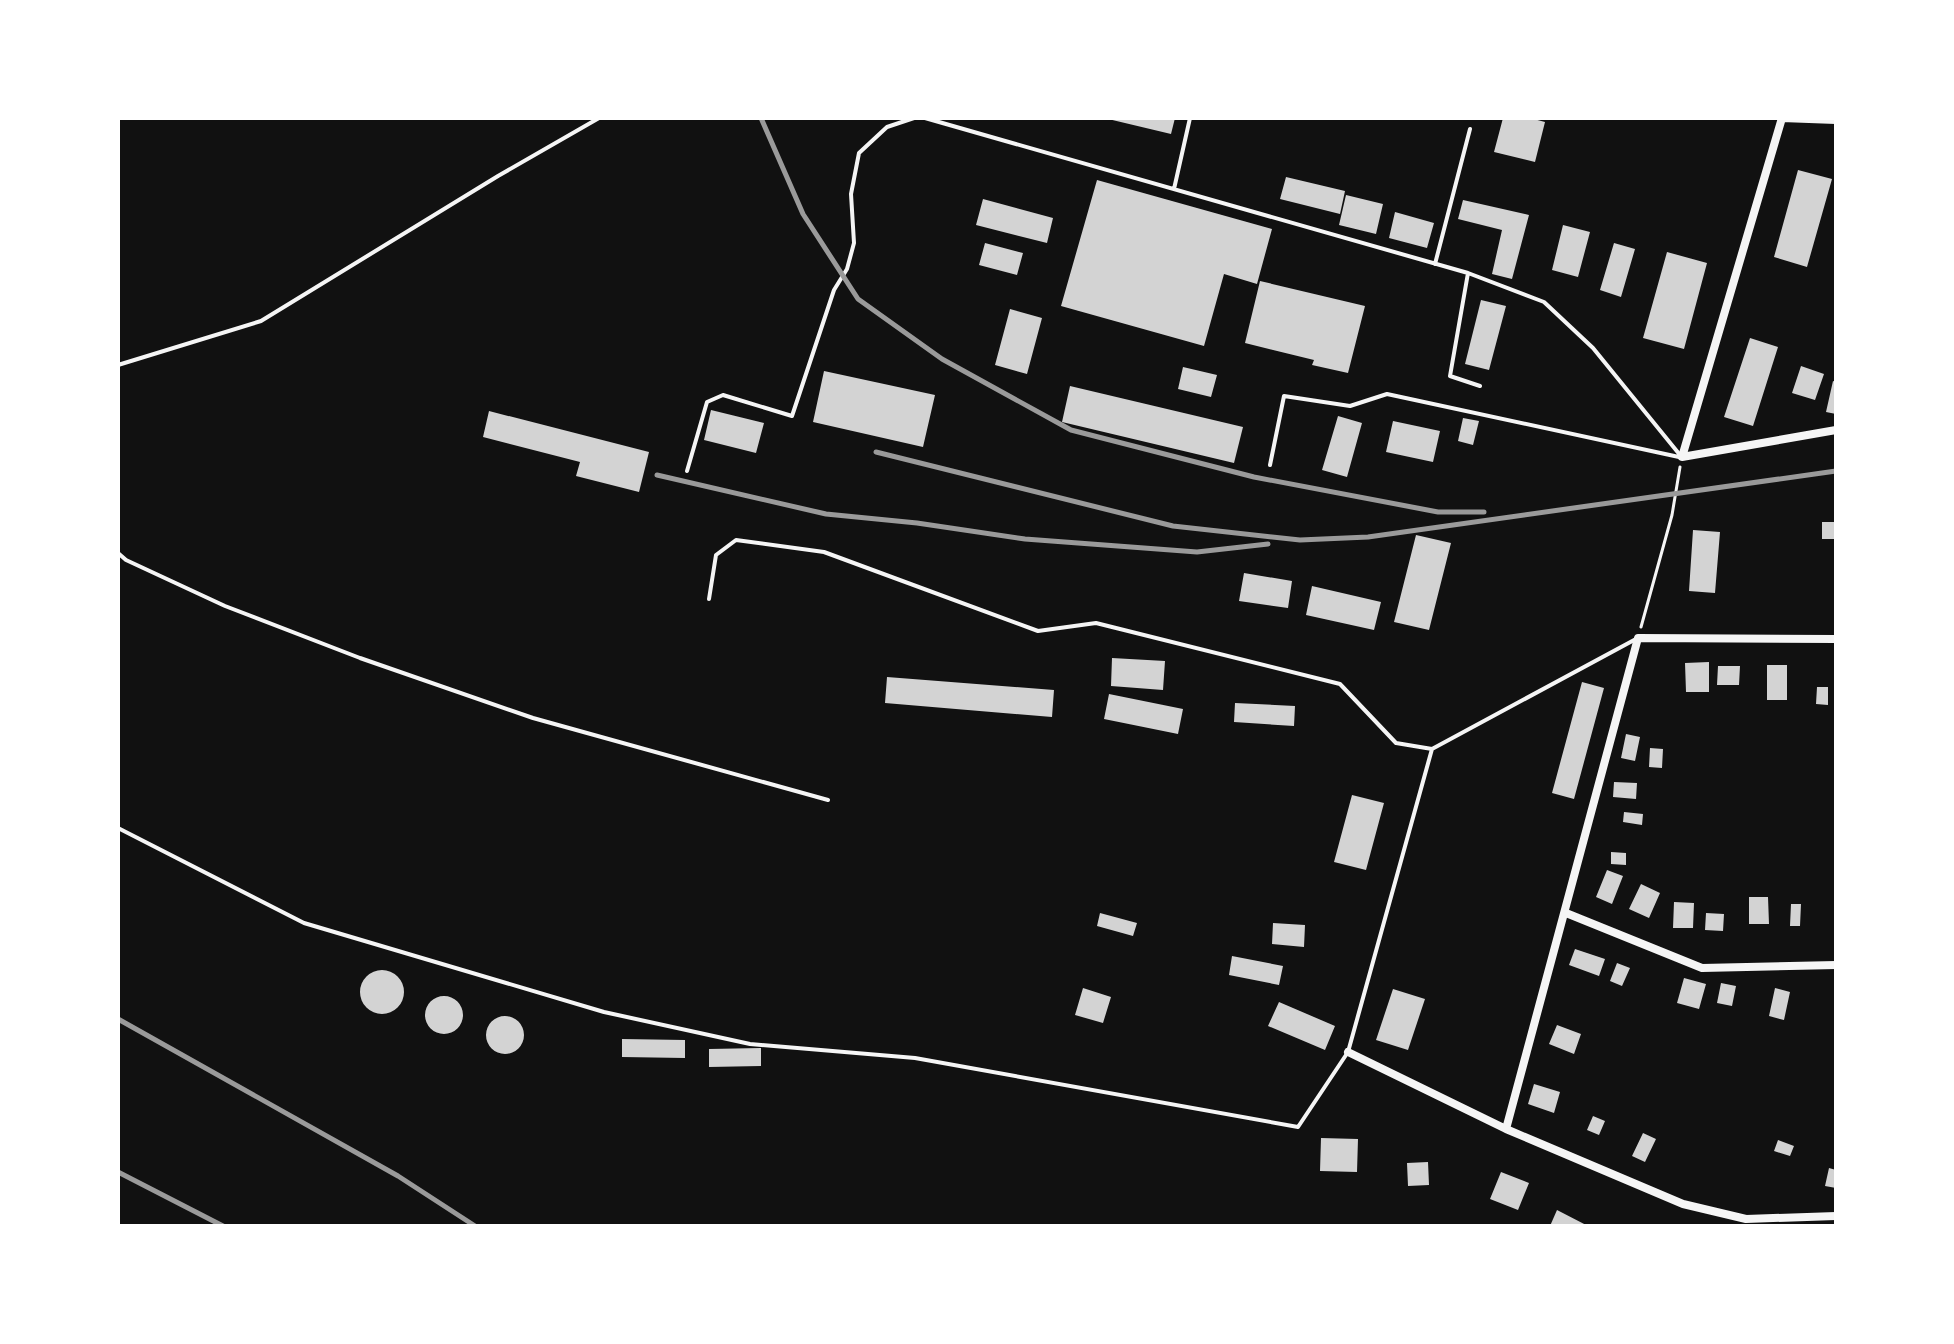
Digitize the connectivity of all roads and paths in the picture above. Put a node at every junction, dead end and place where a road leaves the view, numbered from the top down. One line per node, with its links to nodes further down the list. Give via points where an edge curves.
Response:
1 (599, 118): 11 (lane, via 261,321)
2 (914, 118): 16 (lane, via 887,127 859,153 851,194 854,243 792,416 723,395 707,402)
3 (925, 118): 8 (lane)
4 (1190, 118): 8 (lane)
5 (1782, 118): 6 (street); 14 (street)
6 (1836, 120)
7 (1470, 129): 9 (lane)
8 (1174, 189): 9 (lane)
9 (1435, 264): 10 (lane)
10 (1468, 273): 12 (lane, via 1450,376); 14 (lane, via 1544,302 1593,348)
11 (118, 365)
12 (1480, 386)
13 (1836, 430): 14 (street)
14 (1682, 457): 15 (lane, via 1387,394 1350,406 1284,396); 19 (path)
15 (1270, 465)
16 (687, 471)
17 (118, 553): 22 (lane, via 225,606 360,658 533,718)
18 (709, 599): 21 (lane, via 716,555 736,540 824,552 1038,631 1096,623 1340,684 1396,743)
19 (1638, 638): 20 (street); 21 (lane); 24 (street)
20 (1836, 639)
21 (1432, 749): 26 (lane)
22 (828, 800)
23 (118, 828): 26 (lane, via 304,923 604,1012 750,1044 915,1058 1298,1127)
24 (1566, 913): 25 (street, via 1702,968); 27 (street)
25 (1836, 965)
26 (1348, 1052): 27 (street)
27 (1506, 1129): 28 (street, via 1683,1204 1746,1219)
28 (1836, 1216)

